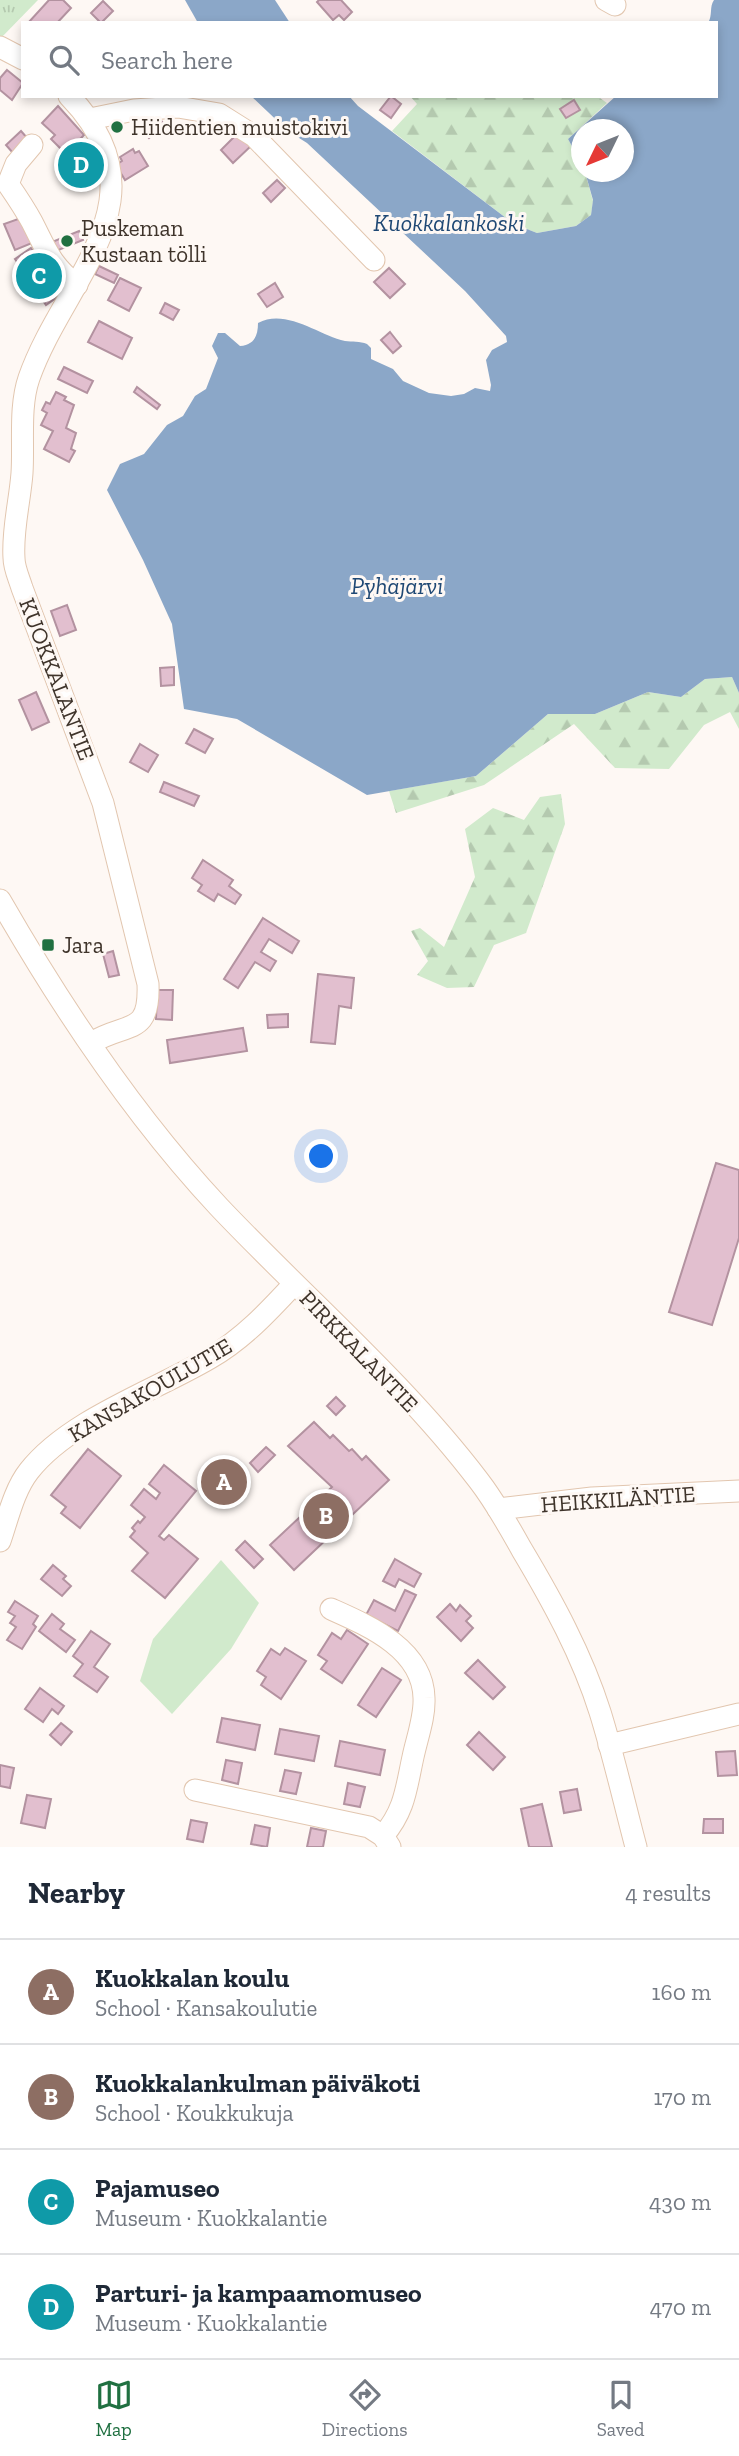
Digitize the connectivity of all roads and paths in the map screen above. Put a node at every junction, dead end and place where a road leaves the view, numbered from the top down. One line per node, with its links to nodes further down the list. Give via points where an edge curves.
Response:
1 (0, 47): 2 (street)
2 (21, 58)
3 (71, 98): 4 (street, KUOKKALANTIE)
4 (90, 119): 6 (street, via 178,107 219,114 254,136); 7 (street, KUOKKALANTIE, via 107,153 112,179 102,233)
5 (32, 145): 7 (street, via 16,163 8,184 47,256)
6 (374, 260)
7 (77, 285): 9 (street, KUOKKALANTIE, via 28,381 14,557 103,803 148,984 149,1004 140,1022)
8 (0, 900): 9 (street, PIRKKALANTIE)
9 (91, 1043): 10 (street, PIRKKALANTIE, via 163,1141)
10 (294, 1284): 12 (street, PIRKKALANTIE, via 425,1419); 13 (street, KANSAKOULUTIE, via 240,1338 78,1429 47,1452 28,1472)
11 (739, 1491): 12 (street, HEIKKILÄNTIE, via 592,1498)
12 (498, 1509): 16 (street, PIRKKALANTIE, via 575,1646)
13 (0, 1541)
14 (331, 1609): 18 (street, via 390,1640 407,1657 425,1697 404,1803)
15 (739, 1714): 16 (street)
16 (609, 1745): 19 (street, PIRKKALANTIE)
17 (195, 1790): 18 (street, via 369,1827)
18 (387, 1842)
19 (636, 1847)

